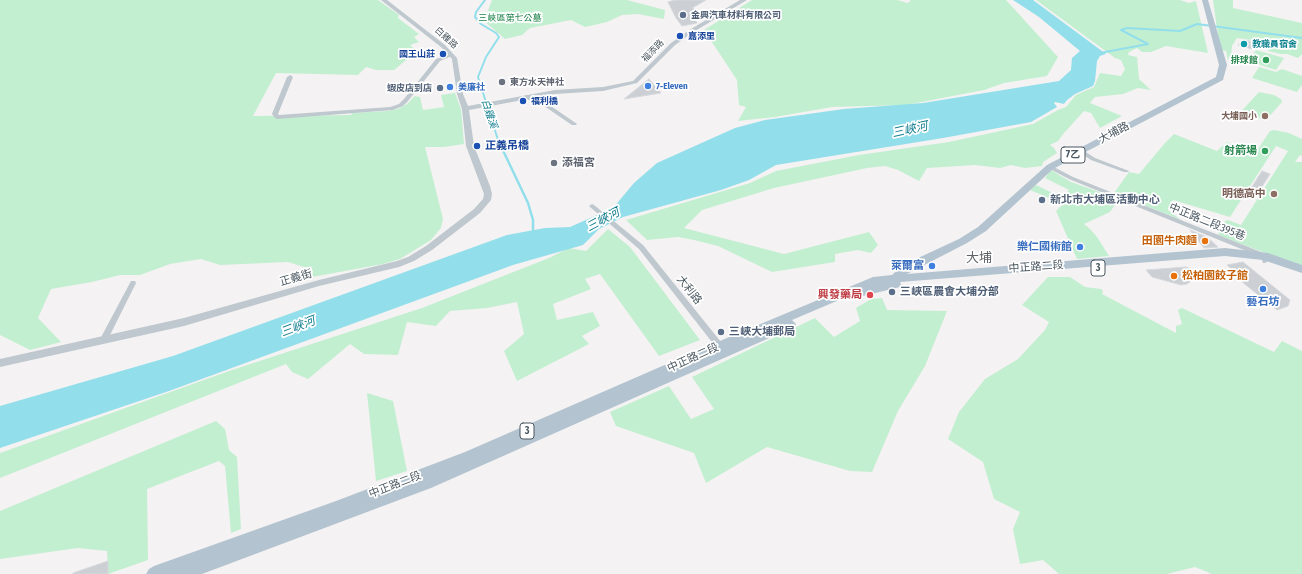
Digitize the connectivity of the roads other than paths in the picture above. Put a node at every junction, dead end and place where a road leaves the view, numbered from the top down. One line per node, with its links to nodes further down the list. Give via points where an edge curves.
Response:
1 (384, 0): 4 (street, 白雞路)
2 (744, 0): 6 (street, 福添路, via 686,34 660,55 635,82)
3 (1205, 0): 9 (main road, 大埔路 / 7乙, via 1223,65 1220,78)
4 (452, 55): 5 (street, via 438,60 416,90 396,108 390,109 277,117 275,114); 7 (street, 白雞路, via 456,63 458,86)
5 (290, 77)
6 (526, 97): 7 (street); 8 (street, via 546,105)
7 (465, 109): 18 (street, 正義街, via 470,146 486,186 487,200 477,211 429,248 399,264 319,283 184,322)
8 (574, 124)
9 (1081, 151): 10 (main road, 大埔路 / 7乙); 11 (street, via 1093,159)
10 (1050, 167): 13 (street, 中正路二段395巷); 16 (main road, 大埔路 / 7乙, via 982,229 907,268)
11 (1126, 171)
12 (592, 206): 19 (street, 大利路, via 641,247)
13 (1264, 259): 14 (main road, 中正路二段 / 3); 15 (main road, 中正路二段 / 3); 16 (main road, 中正路二段 / 3, via 1229,259)
14 (1302, 269)
15 (1302, 274)
16 (894, 281): 19 (main road, 中正路二段 / 3, via 877,280 865,284)
17 (134, 283): 18 (street)
18 (103, 341): 20 (street, 正義街)
19 (722, 349): 21 (main road, 中正路二段 / 3, via 470,456); 22 (main road, 中正路二段 / 3, via 426,484)
20 (0, 363)
21 (154, 574)
22 (182, 574)

